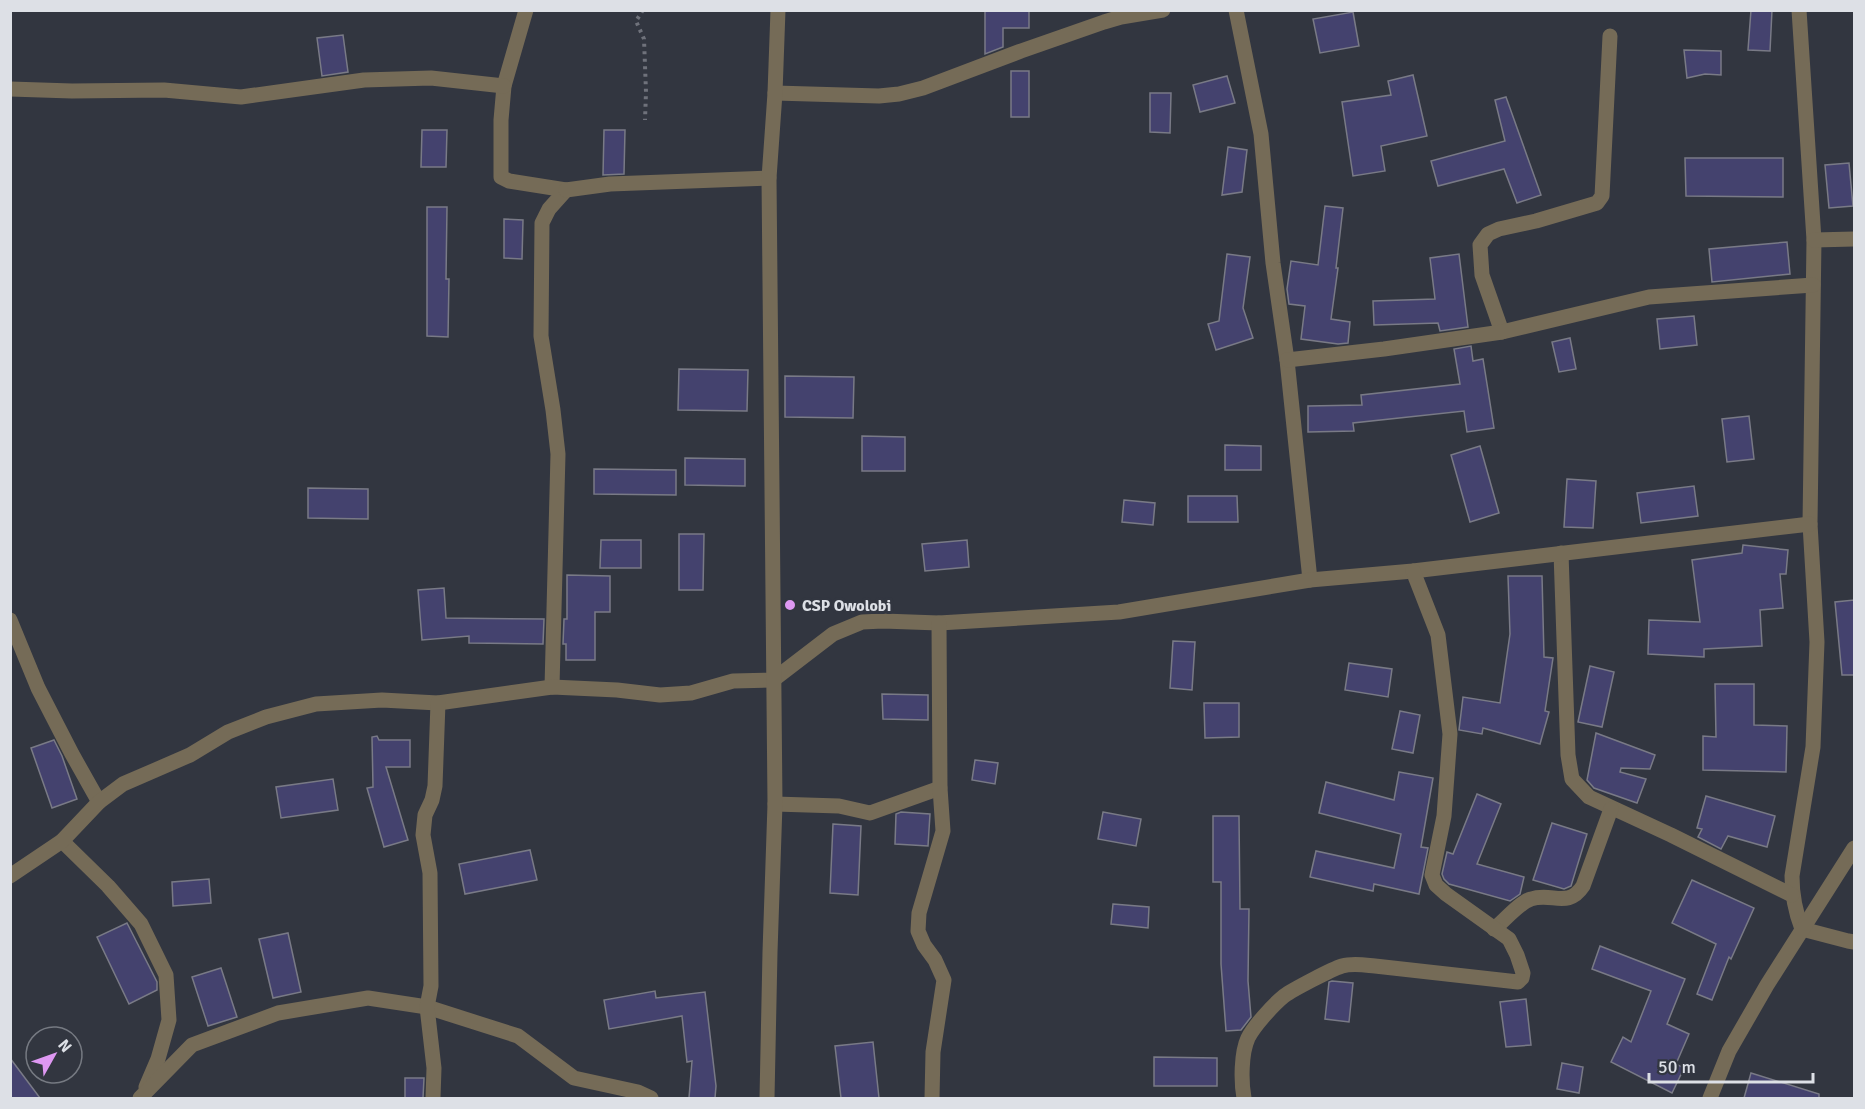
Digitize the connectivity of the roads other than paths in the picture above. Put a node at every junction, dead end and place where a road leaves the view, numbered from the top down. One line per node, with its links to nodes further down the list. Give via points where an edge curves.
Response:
1 (526, 10): 7 (street)
2 (778, 10): 9 (street)
3 (1163, 10): 9 (street, via 1104,22 899,94)
4 (1236, 10): 16 (street, via 1261,134)
5 (1799, 10): 13 (street)
6 (1611, 36): 15 (street, via 1602,196 1596,203 1499,229 1488,234 1480,245 1482,275)
7 (504, 86): 8 (street, via 431,78 364,80 241,97 164,90); 11 (street, via 501,177)
8 (10, 89)
9 (775, 93): 10 (street)
10 (769, 178): 11 (street, via 610,184); 23 (street)
11 (566, 190): 24 (street, via 542,223 541,336 558,453)
12 (1854, 238): 13 (street)
13 (1814, 240): 14 (street)
14 (1813, 285): 15 (street, via 1649,297); 17 (street)
15 (1502, 332): 16 (street)
16 (1287, 360): 20 (street)
17 (1810, 524): 18 (street); 33 (street, via 1817,642 1813,747)
18 (1561, 553): 19 (street); 29 (street, via 1572,779 1589,797)
19 (1413, 571): 20 (street); 34 (street, via 1437,635 1450,734 1444,816 1432,875 1446,894)
20 (1310, 580): 22 (street, via 1119,612)
21 (10, 620): 27 (street, via 38,688)
22 (939, 623): 23 (street, via 861,622 833,634); 26 (street)
23 (772, 680): 24 (street, via 733,681 691,693 660,695); 28 (street)
24 (552, 687): 25 (street)
25 (438, 703): 27 (street, via 382,700 316,704 266,717 123,784); 37 (street, via 435,786 423,835 430,873)
26 (940, 788): 28 (street, via 870,813 839,806); 42 (street, via 943,831 919,913 918,931 944,980 933,1052)
27 (99, 802): 30 (street)
28 (775, 804): 41 (street)
29 (1611, 809): 33 (street); 34 (street, via 1577,895 1569,899 1530,899)
30 (62, 841): 32 (street); 38 (street, via 141,924 166,975 169,1020)
31 (1854, 848): 35 (street)
32 (10, 876)
33 (1792, 895): 35 (street)
34 (1494, 929): 43 (street, via 1509,939 1517,955 1523,973 1518,982 1355,964 1341,967 1284,996 1248,1037 1244,1049)
35 (1802, 929): 36 (street); 44 (street, via 1730,1051)
36 (1854, 942)
37 (427, 1007): 38 (street, via 369,998 278,1013 192,1045); 39 (street); 40 (street, via 518,1036 574,1078)
38 (142, 1098)
39 (433, 1098)
40 (651, 1098)
41 (767, 1098)
42 (932, 1098)
43 (1244, 1098)
44 (1710, 1098)

